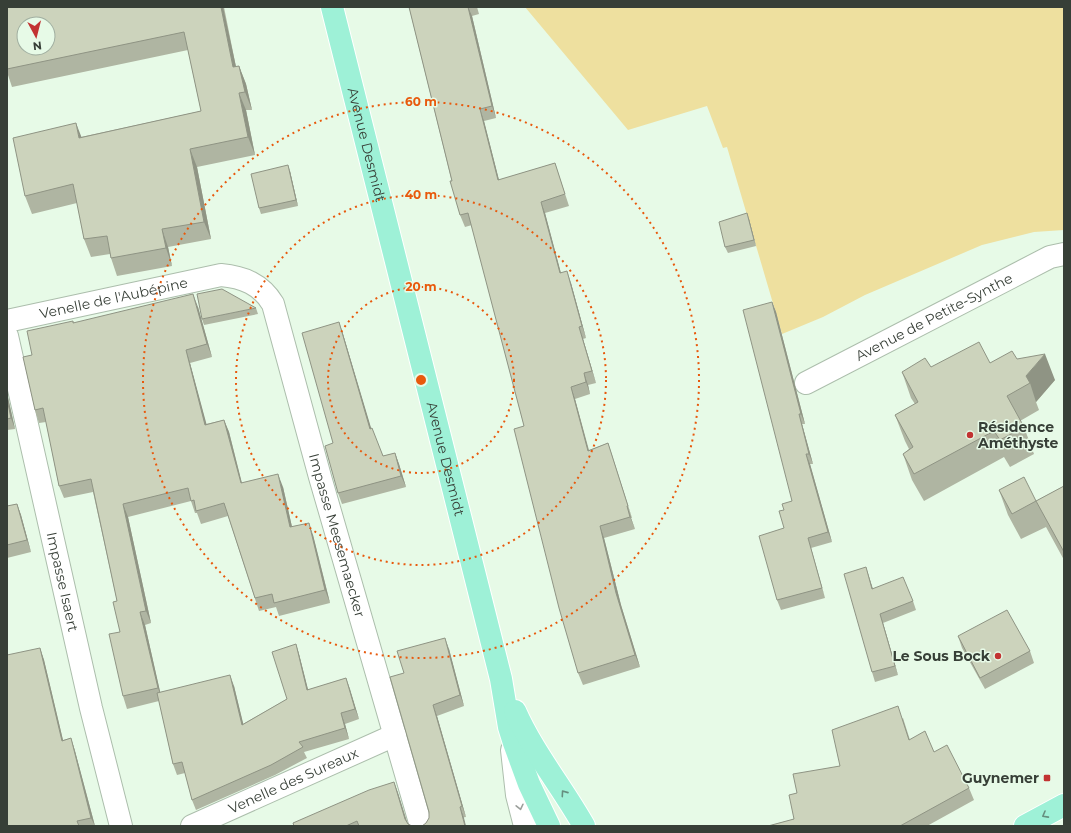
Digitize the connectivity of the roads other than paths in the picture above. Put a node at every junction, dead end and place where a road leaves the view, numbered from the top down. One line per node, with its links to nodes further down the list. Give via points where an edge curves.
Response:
1 (332, 7): 7 (main road, Avenue Desmidt)
2 (1064, 254): 6 (street, Avenue de Petite-Synthe, via 1050,257)
3 (221, 275): 4 (street, Venelle de l'Aubépine); 9 (street, Impasse Meesemaecker, via 234,276 253,283 268,295 273,304)
4 (7, 321)
5 (7, 336): 11 (street, Impasse Isaert, via 91,708)
6 (806, 383)
7 (501, 679): 8 (main road, Avenue Desmidt); 16 (main road, Avenue Desmidt, one-way to 7, via 536,750 517,716)
8 (509, 727): 14 (street, Avenue Desmidt, one-way to 14, via 517,795); 15 (main road, Avenue Desmidt, via 518,755)
9 (395, 735): 12 (street, Venelle des Sureaux); 13 (street, Impasse Meesemaecker)
10 (1064, 805): 17 (main road, one-way to 17)
11 (121, 826)
12 (192, 826)
13 (420, 826)
14 (525, 826)
15 (549, 826)
16 (584, 826)
17 (1025, 826)

